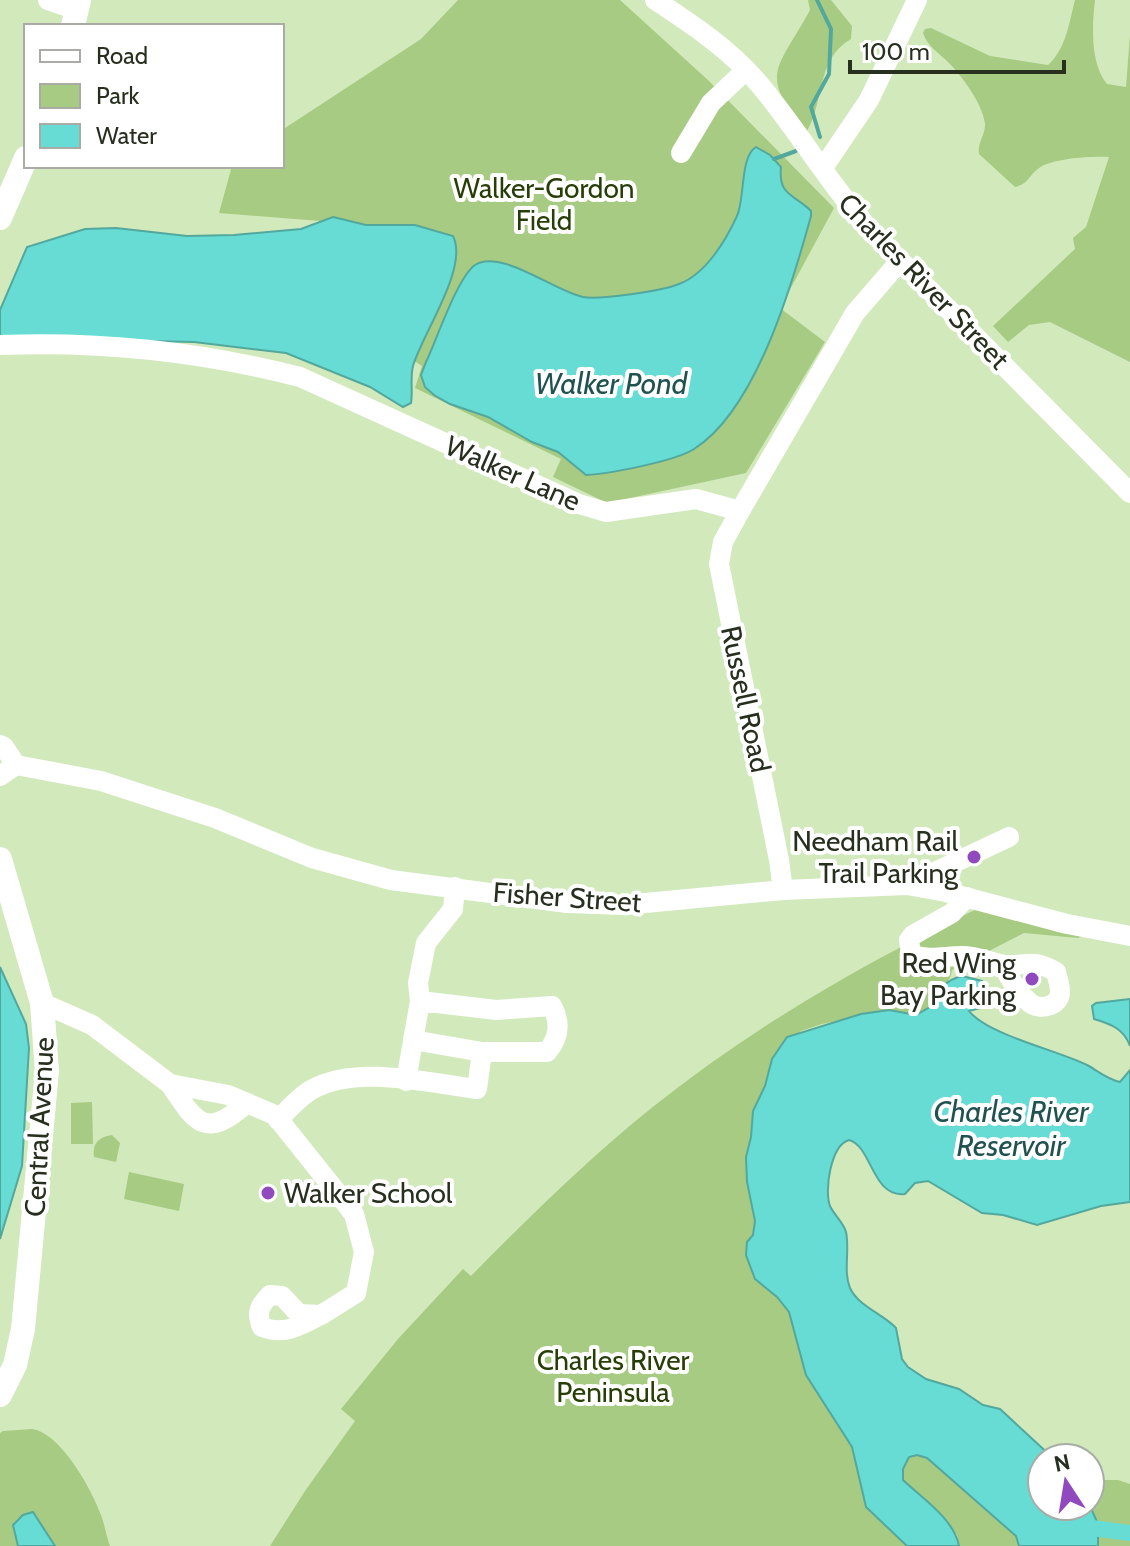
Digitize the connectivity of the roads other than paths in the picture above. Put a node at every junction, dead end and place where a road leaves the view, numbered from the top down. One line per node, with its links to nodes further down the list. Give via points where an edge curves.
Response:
1 (48, 0): 4 (street)
2 (655, 0): 5 (street, Charles River Street)
3 (917, 0): 8 (street, via 869,100)
4 (76, 12)
5 (746, 70): 6 (street, via 711,103); 8 (street, Charles River Street)
6 (681, 153)
7 (24, 163): 9 (main road)
8 (823, 168): 10 (street, Charles River Street, via 842,198)
9 (0, 218)
10 (900, 261): 12 (street, Charles River Street); 13 (street, via 855,313)
11 (0, 345): 13 (street, Walker Lane, via 179,352 254,365 300,377 579,504 606,512 696,499)
12 (1130, 493)
13 (740, 511): 20 (street, Russell Road, via 723,542 719,564)
14 (0, 745): 15 (street, Fisher Street)
15 (8, 770): 19 (street, Fisher Street, via 101,781 345,868)
16 (1009, 837): 18 (street)
17 (0, 859): 25 (main road, Central Avenue)
18 (907, 885): 20 (street, Fisher Street); 21 (street, Fisher Street)
19 (455, 887): 20 (street, Fisher Street, via 567,903 624,905); 24 (street, via 453,909 426,943)
20 (783, 890)
21 (967, 897): 22 (street, Fisher Street); 23 (street, via 952,913 913,935 911,954 933,959 968,956)
22 (1130, 936)
23 (1003, 965)
24 (420, 1001): 26 (street); 27 (street, via 496,1010 552,1006 559,1028 547,1052)
25 (42, 1003): 29 (street, via 92,1025); 33 (main road, Central Avenue, via 47,1071 20,1270 23,1329 15,1365)
26 (413, 1040): 27 (street); 28 (street)
27 (482, 1052): 28 (street, via 477,1089)
28 (406, 1081): 31 (street, via 371,1076 339,1080 311,1090)
29 (170, 1084): 30 (street); 30 (street, via 190,1115 203,1123 223,1121)
30 (247, 1103): 31 (street)
31 (278, 1120): 32 (street, via 354,1214 364,1252 356,1293)
32 (321, 1315)
33 (0, 1395)

